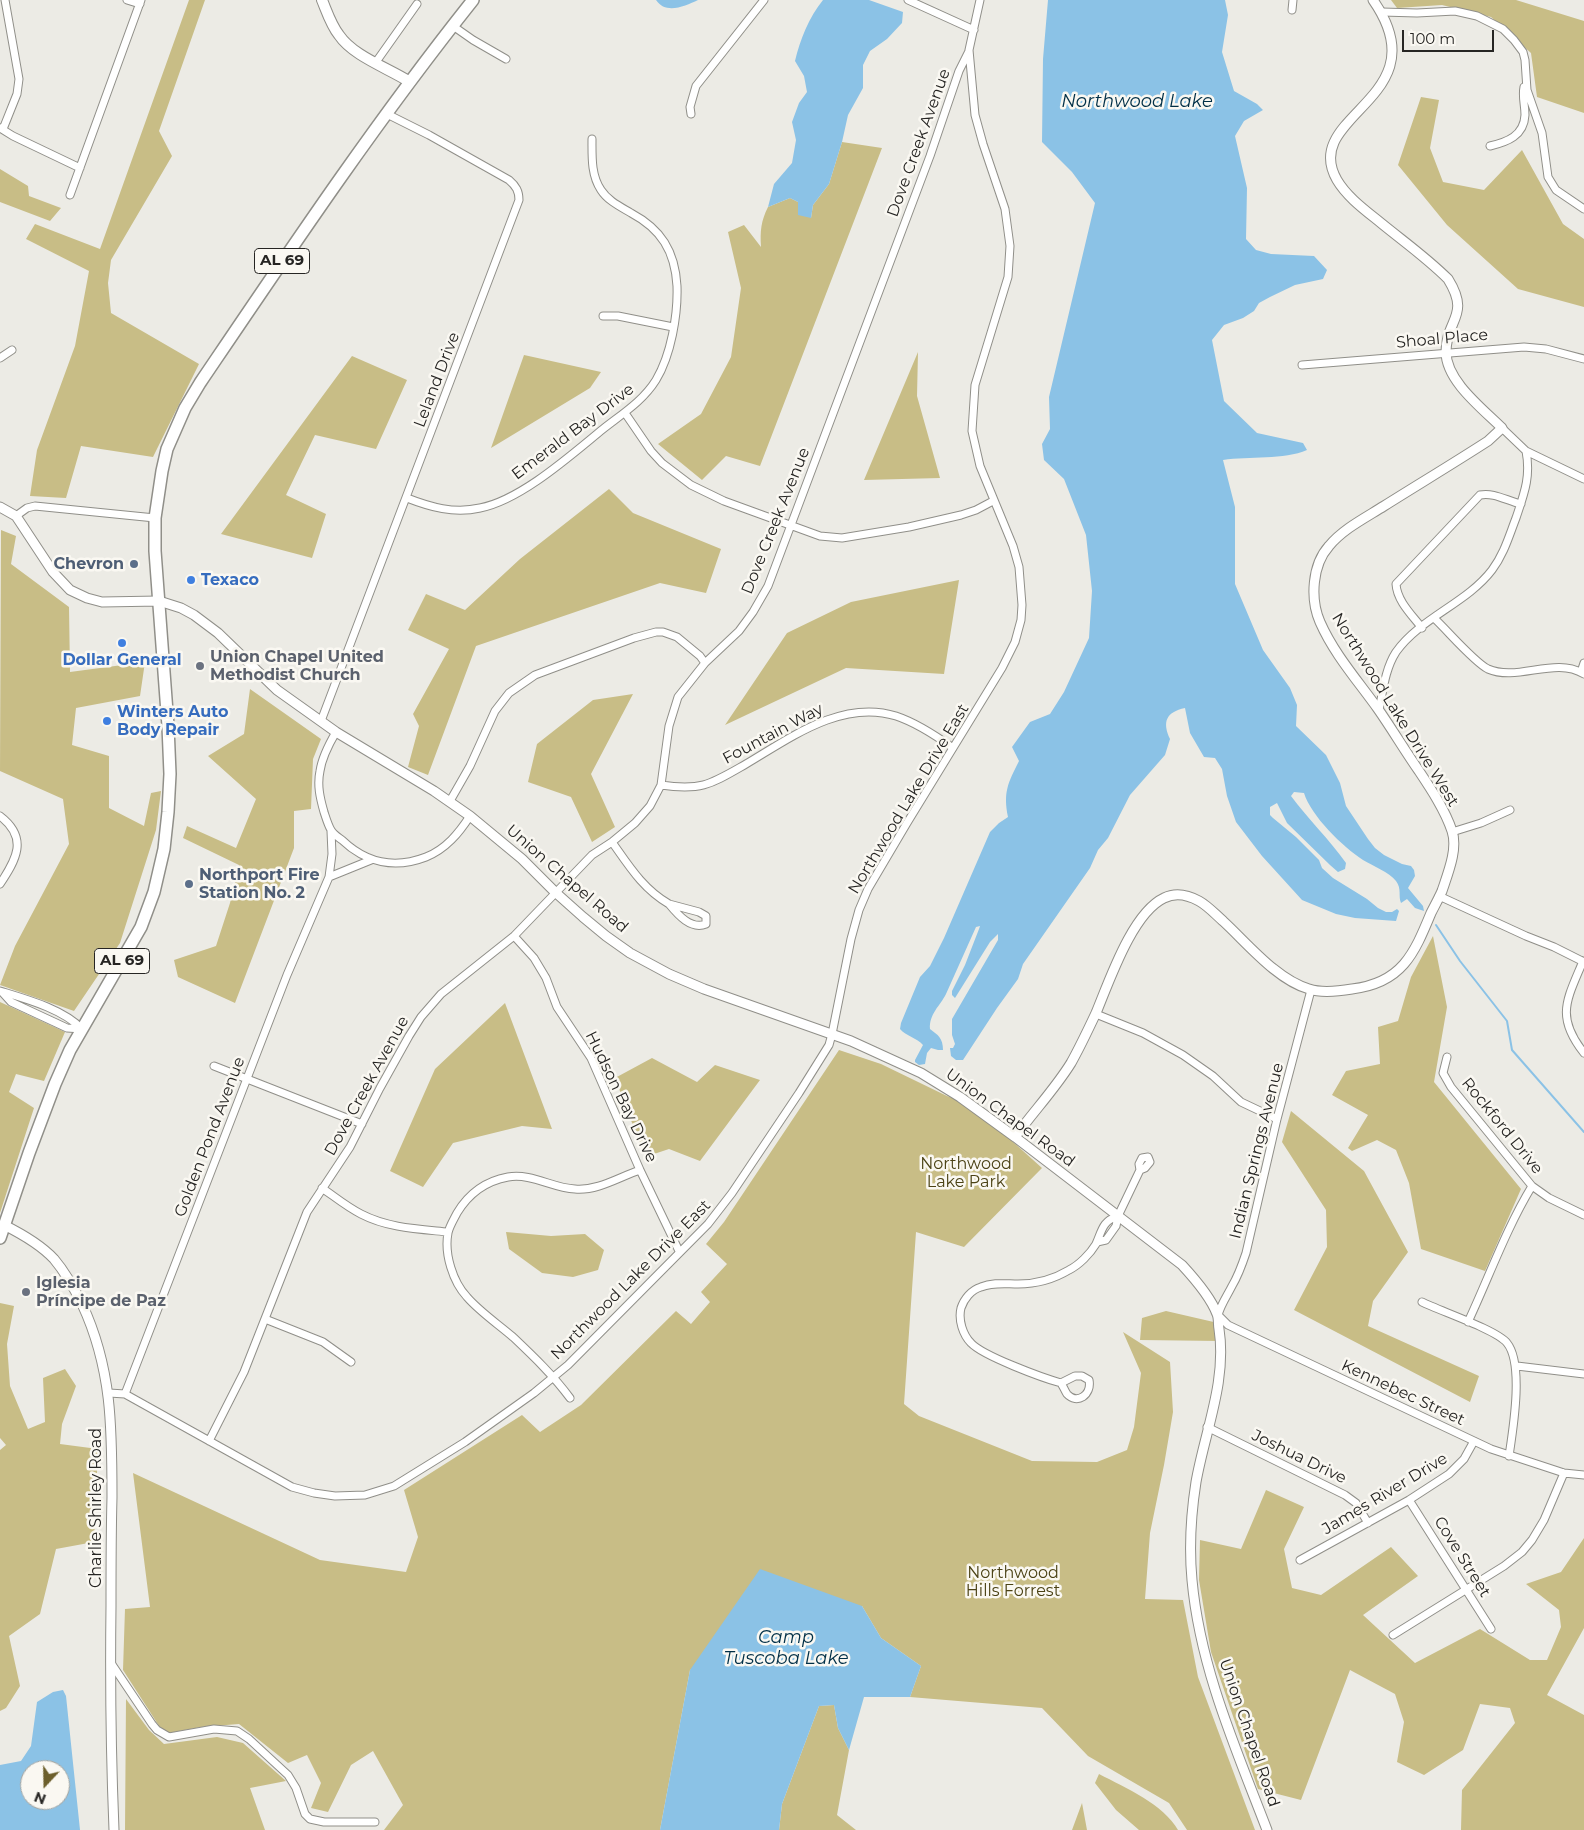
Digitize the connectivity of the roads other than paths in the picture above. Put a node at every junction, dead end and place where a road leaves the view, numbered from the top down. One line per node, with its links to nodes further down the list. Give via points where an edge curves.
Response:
1 (4, 0): 23 (street, via 19,79 17,94)
2 (127, 0): 10 (street)
3 (322, 0): 18 (main road, via 343,40)
4 (473, 0): 14 (main road, AL 69)
5 (764, 0): 22 (street, via 696,86)
6 (908, 0): 15 (street)
7 (980, 0): 15 (street, Northwood Lake Drive East)
8 (1292, 0): 12 (street)
9 (1373, 0): 13 (street)
10 (141, 2): 26 (street)
11 (417, 4): 18 (street)
12 (1292, 10)
13 (1382, 12): 20 (street, via 1454,11 1490,22 1503,29 1523,52); 32 (street, via 1391,42 1389,71 1378,90 1337,135 1331,157 1341,186 1356,203 1448,279 1456,291 1458,314)
14 (452, 26): 17 (street); 19 (main road, AL 69)
15 (974, 30): 16 (street, Northwood Lake Drive East)
16 (969, 50): 43 (street, Northwood Lake Drive East, via 978,130 1005,209 1010,246 1008,277 976,378 972,416 974,445); 48 (street, Dove Creek Avenue)
17 (506, 59)
18 (376, 62): 19 (main road)
19 (410, 82): 21 (main road, AL 69)
20 (1526, 82): 25 (street, via 1523,97 1525,115 1519,133 1511,140); 28 (street, via 1542,134 1548,177 1556,190)
21 (387, 114): 42 (street, Leland Drive, via 502,176 515,185 519,193 515,215); 47 (main road, AL 69, via 280,264 185,408 167,449)
22 (691, 114)
23 (2, 128): 26 (street)
24 (592, 139): 30 (street, Emerald Bay Drive, via 592,170 601,191 618,206 651,225 668,249 674,263 677,286)
25 (1490, 146)
26 (80, 168): 27 (street)
27 (70, 195)
28 (1584, 209)
29 (603, 316): 30 (street)
30 (673, 327): 36 (street, Emerald Bay Drive, via 668,355 655,381)
31 (12, 350): 33 (street)
32 (1446, 353): 34 (street, Shoal Place, via 1524,347); 35 (street, Shoal Place); 37 (street, via 1452,373 1460,385)
33 (0, 358)
34 (1584, 359)
35 (1302, 365)
36 (625, 413): 42 (street, Emerald Bay Drive, via 540,478 501,501 479,509 449,510); 48 (street, via 651,451 678,477 724,501)
37 (1502, 428): 38 (street); 55 (street, Northwood Lake Drive West, via 1488,441 1341,534 1325,550 1318,564 1314,593 1320,622 1338,654)
38 (1526, 451): 39 (street); 40 (street)
39 (1540, 458): 40 (street); 41 (street)
40 (1529, 468): 44 (street)
41 (1584, 479)
42 (407, 498): 56 (street, Leland Drive)
43 (993, 501): 48 (street, via 961,515 909,528 842,538 820,536); 58 (street, Northwood Lake Drive East, via 1019,567 1021,620 1002,668)
44 (1521, 504): 50 (street, via 1505,550 1493,569); 51 (street, via 1487,493 1480,495 1396,584 1400,599)
45 (0, 507): 46 (street)
46 (16, 516): 47 (street, via 35,506); 49 (street, via 53,572 70,590 102,602)
47 (155, 518): 49 (main road, AL 69)
48 (791, 526): 52 (street, Dove Creek Avenue, via 768,586 753,612 739,631)
49 (159, 602): 56 (street, Union Chapel Road, via 181,608 218,632 277,690); 78 (main road, AL 69, via 170,766 164,849 154,892 141,927)
50 (1434, 618): 51 (street); 54 (street, via 1488,669 1504,672 1542,668)
51 (1422, 628): 55 (street, via 1401,646 1393,658)
52 (705, 663): 59 (street, Dove Creek Avenue, via 675,704); 60 (street, via 678,637 656,632 535,675 509,693 495,711)
53 (1584, 663): 54 (street)
54 (1582, 673)
55 (1379, 710): 65 (street, Northwood Lake Drive West, via 1434,795)
56 (321, 721): 57 (street, Union Chapel Road)
57 (336, 732): 60 (street, Union Chapel Road); 64 (street, via 323,758 319,780 321,803)
58 (952, 748): 59 (street, Fountain Way, via 896,716 850,714 821,722 707,784 685,788); 79 (street, Northwood Lake Drive East, via 868,889 859,910)
59 (661, 785): 66 (street, Dove Creek Avenue, via 650,806)
60 (450, 801): 63 (street, Union Chapel Road)
61 (1510, 810): 65 (street)
62 (0, 816): 69 (street, via 14,830 18,844 16,859)
63 (470, 816): 67 (street, via 451,840 426,857 395,862); 70 (street, Union Chapel Road, via 522,859)
64 (331, 831): 67 (street, via 352,850); 68 (street, Golden Pond Avenue)
65 (1452, 832): 71 (street, Northwood Lake Drive West, via 1453,851)
66 (612, 842): 70 (street, Dove Creek Avenue, via 592,855); 72 (street, via 640,882)
67 (371, 860): 68 (street)
68 (329, 877): 83 (street, Golden Pond Avenue)
69 (0, 884)
70 (554, 892): 73 (street, Dove Creek Avenue); 79 (street, Union Chapel Road, via 606,936 656,968 704,989)
71 (1440, 896): 74 (street); 75 (street, Northwood Lake Drive West, via 1413,954 1398,971 1364,987)
72 (669, 904): 72 (street, via 692,925 706,924 706,916 700,912)
73 (514, 936): 85 (street, Dove Creek Avenue, via 441,994 421,1017); 87 (street, Hudson Bay Drive, via 534,958 557,1007 590,1058)
74 (1584, 962): 80 (street, via 1571,990 1566,1019 1571,1034)
75 (1311, 990): 77 (street, Northwood Lake Drive West, via 1294,983 1275,969 1203,904 1190,897 1176,895 1156,903 1141,920 1112,974); 84 (street, Indian Springs Avenue)
76 (1, 991): 78 (street, via 10,1002 67,1028)
77 (1096, 1014): 84 (street, via 1183,1054 1241,1102); 86 (street, Northwood Lake Drive West, via 1064,1074)
78 (82, 1029): 93 (main road, AL 69, via 55,1084)
79 (832, 1034): 86 (street, Union Chapel Road, via 921,1073); 96 (street, Northwood Lake Drive East, via 812,1075 732,1194 708,1224)
80 (1584, 1053)
81 (1447, 1058): 89 (street, Rockford Drive, via 1443,1073 1451,1087)
82 (214, 1066): 83 (street)
83 (247, 1078): 85 (street); 107 (street, Golden Pond Avenue)
84 (1277, 1120): 98 (street, Indian Springs Avenue, via 1241,1268 1222,1301)
85 (362, 1124): 90 (street, Dove Creek Avenue)
86 (1015, 1137): 92 (street, Union Chapel Road)
87 (640, 1170): 94 (street, via 585,1189 569,1189 526,1177 497,1179 484,1185 462,1205); 96 (street, Hudson Bay Drive)
88 (1140, 1170): 92 (street)
89 (1532, 1186): 91 (street, Rockford Drive); 100 (street, via 1500,1248)
90 (322, 1188): 94 (street, via 376,1220 412,1229); 99 (street, Dove Creek Avenue, via 307,1212)
91 (1584, 1215)
92 (1118, 1216): 98 (street, Union Chapel Road, via 1182,1265); 105 (street, via 1116,1226 1106,1240 1097,1242 1076,1266 1056,1277 1026,1284 996,1283 975,1289 965,1300 960,1314 965,1335 975,1347 1023,1370)
93 (4, 1225): 95 (main road, AL 69); 106 (street, Charlie Shirley Road, via 30,1239 48,1254 71,1284 94,1332)
94 (448, 1232): 104 (street, via 448,1254 465,1296)
95 (0, 1238)
96 (679, 1251): 104 (street, Northwood Lake Drive East)
97 (1422, 1302): 100 (street)
98 (1218, 1315): 109 (street, Union Chapel Road, via 1219,1380); 111 (street, Kennebec Street, via 1251,1337)
99 (265, 1319): 101 (street, via 323,1342); 110 (street, Dove Creek Avenue, via 244,1372)
100 (1468, 1322): 102 (street, via 1507,1342)
101 (351, 1362)
102 (1516, 1366): 103 (street); 112 (street)
103 (1584, 1374)
104 (554, 1376): 108 (street); 110 (street, Northwood Lake Drive East, via 466,1442 394,1486 372,1493 336,1496 299,1490)
105 (1061, 1383)
106 (109, 1393): 107 (street); 121 (street, Charlie Shirley Road, via 112,1451)
107 (125, 1394): 110 (street, Northwood Lake Drive East)
108 (570, 1398)
109 (1207, 1427): 116 (street, Joshua Drive, via 1345,1495 1356,1503); 124 (street, Union Chapel Road, via 1192,1520 1196,1610 1220,1705)
110 (209, 1440)
111 (1474, 1441): 112 (street, Kennebec Street); 115 (street, James River Drive, via 1460,1465)
112 (1509, 1456): 113 (street, Kennebec Street)
113 (1564, 1473): 114 (street, Kennebec Street); 118 (street, via 1532,1540 1510,1562)
114 (1584, 1475)
115 (1409, 1500): 116 (street, James River Drive); 118 (street, Cove Street)
116 (1368, 1523): 117 (street, James River Drive)
117 (1300, 1560)
118 (1466, 1589): 119 (street, Cove Street); 120 (street)
119 (1491, 1629)
120 (1393, 1635)
121 (111, 1663): 122 (street, via 152,1724 169,1738 214,1729 237,1731 250,1738 288,1775 310,1819); 123 (street, Charlie Shirley Road)
122 (375, 1822)
123 (114, 1830)
124 (1267, 1830)

